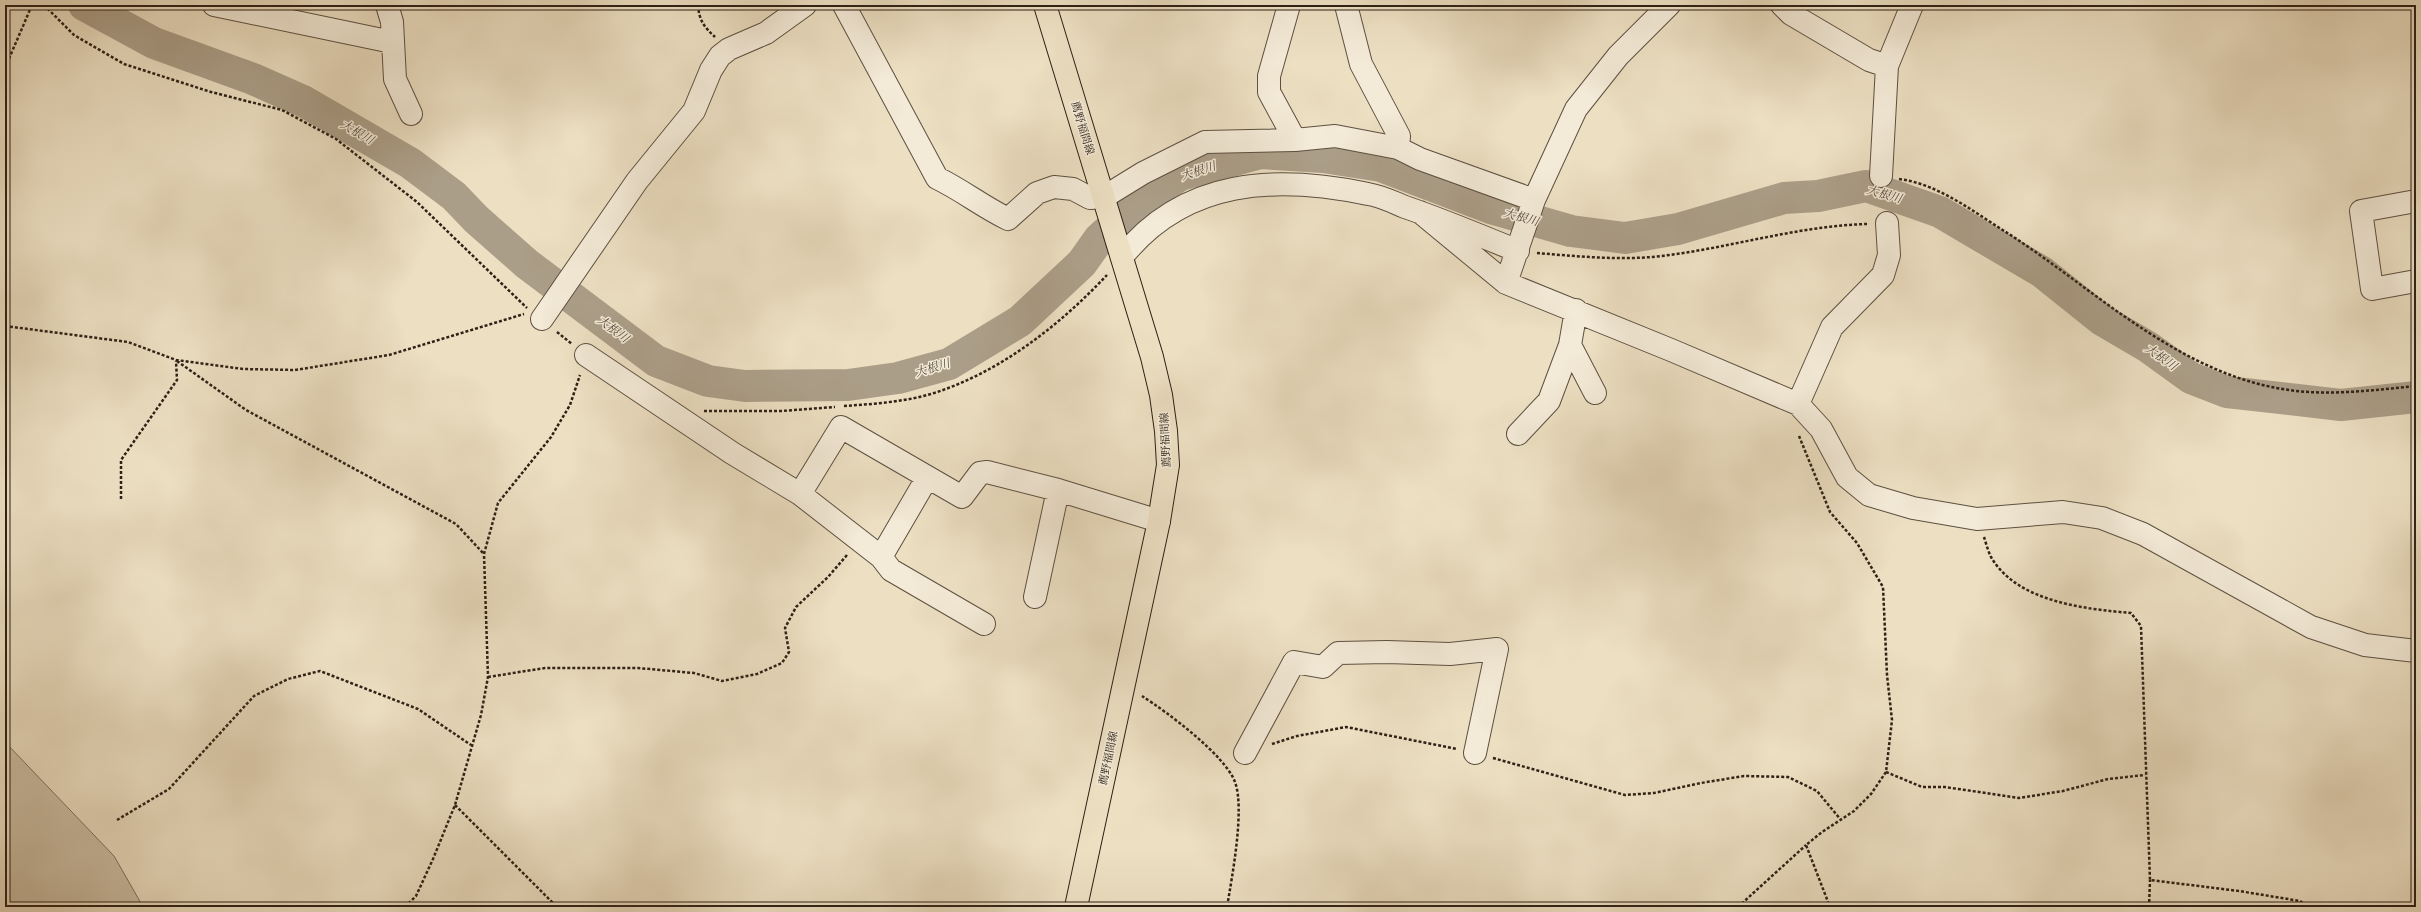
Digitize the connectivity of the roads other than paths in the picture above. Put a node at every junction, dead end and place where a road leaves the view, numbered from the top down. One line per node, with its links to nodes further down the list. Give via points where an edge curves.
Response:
1 (387, 5): 11 (street, via 392,22)
2 (805, 5): 27 (street, via 766,33 729,49 720,56 711,70 694,111 637,181 571,276)
3 (844, 5): 19 (street, via 937,178 962,189 988,209 1008,219 1037,193 1054,187 1072,189)
4 (1046, 5): 19 (main road, 薦野福間線)
5 (1289, 5): 14 (street, via 1269,76 1269,92)
6 (1346, 5): 15 (street, via 1361,64 1399,136)
7 (1669, 5): 17 (street, via 1618,56 1576,109)
8 (1782, 5): 12 (street, via 1791,14 1869,60)
9 (1912, 5): 12 (street)
10 (214, 6): 11 (street)
11 (392, 42): 13 (street, via 395,79)
12 (1887, 66): 16 (street)
13 (411, 114)
14 (1295, 140): 15 (street, via 1335,136); 19 (street, via 1205,142 1143,173)
15 (1398, 148): 17 (street, via 1420,159)
16 (1881, 176)
17 (1534, 200): 22 (street)
18 (2416, 201): 24 (street, via 2361,211 2372,289)
19 (1106, 204): 23 (main road, 薦野福間線)
20 (1420, 212): 22 (street); 23 (street, via 1369,194 1272,183 1242,186 1201,196 1168,214 1132,244); 25 (street)
21 (1887, 223): 31 (street, via 1889,255 1884,275 1832,327)
22 (1518, 251): 25 (street)
23 (1122, 257): 36 (main road, 薦野福間線, via 1162,402 1168,465)
24 (2416, 281)
25 (1506, 283): 26 (street)
26 (1576, 310): 28 (street); 31 (street)
27 (536, 316)
28 (1570, 345): 30 (street); 32 (street, via 1549,401)
29 (586, 355): 35 (street, via 732,453)
30 (1596, 393)
31 (1798, 404): 40 (street, via 1821,429 1847,477 1869,495 1913,508 1977,519 2063,512 2102,518 2143,534 2310,627 2365,645)
32 (1518, 434)
33 (927, 478): 34 (street, via 962,497 980,474 987,472); 35 (street, via 841,427); 37 (street)
34 (1058, 490): 36 (street); 38 (street)
35 (800, 494): 37 (street)
36 (1159, 521): 43 (main road, 薦野福間線)
37 (881, 557): 39 (street, via 891,570)
38 (1035, 597)
39 (984, 624)
40 (2416, 651)
41 (1245, 753): 42 (street, via 1294,662 1323,667 1338,653 1450,654 1498,649)
42 (1475, 753)
43 (1076, 907)

